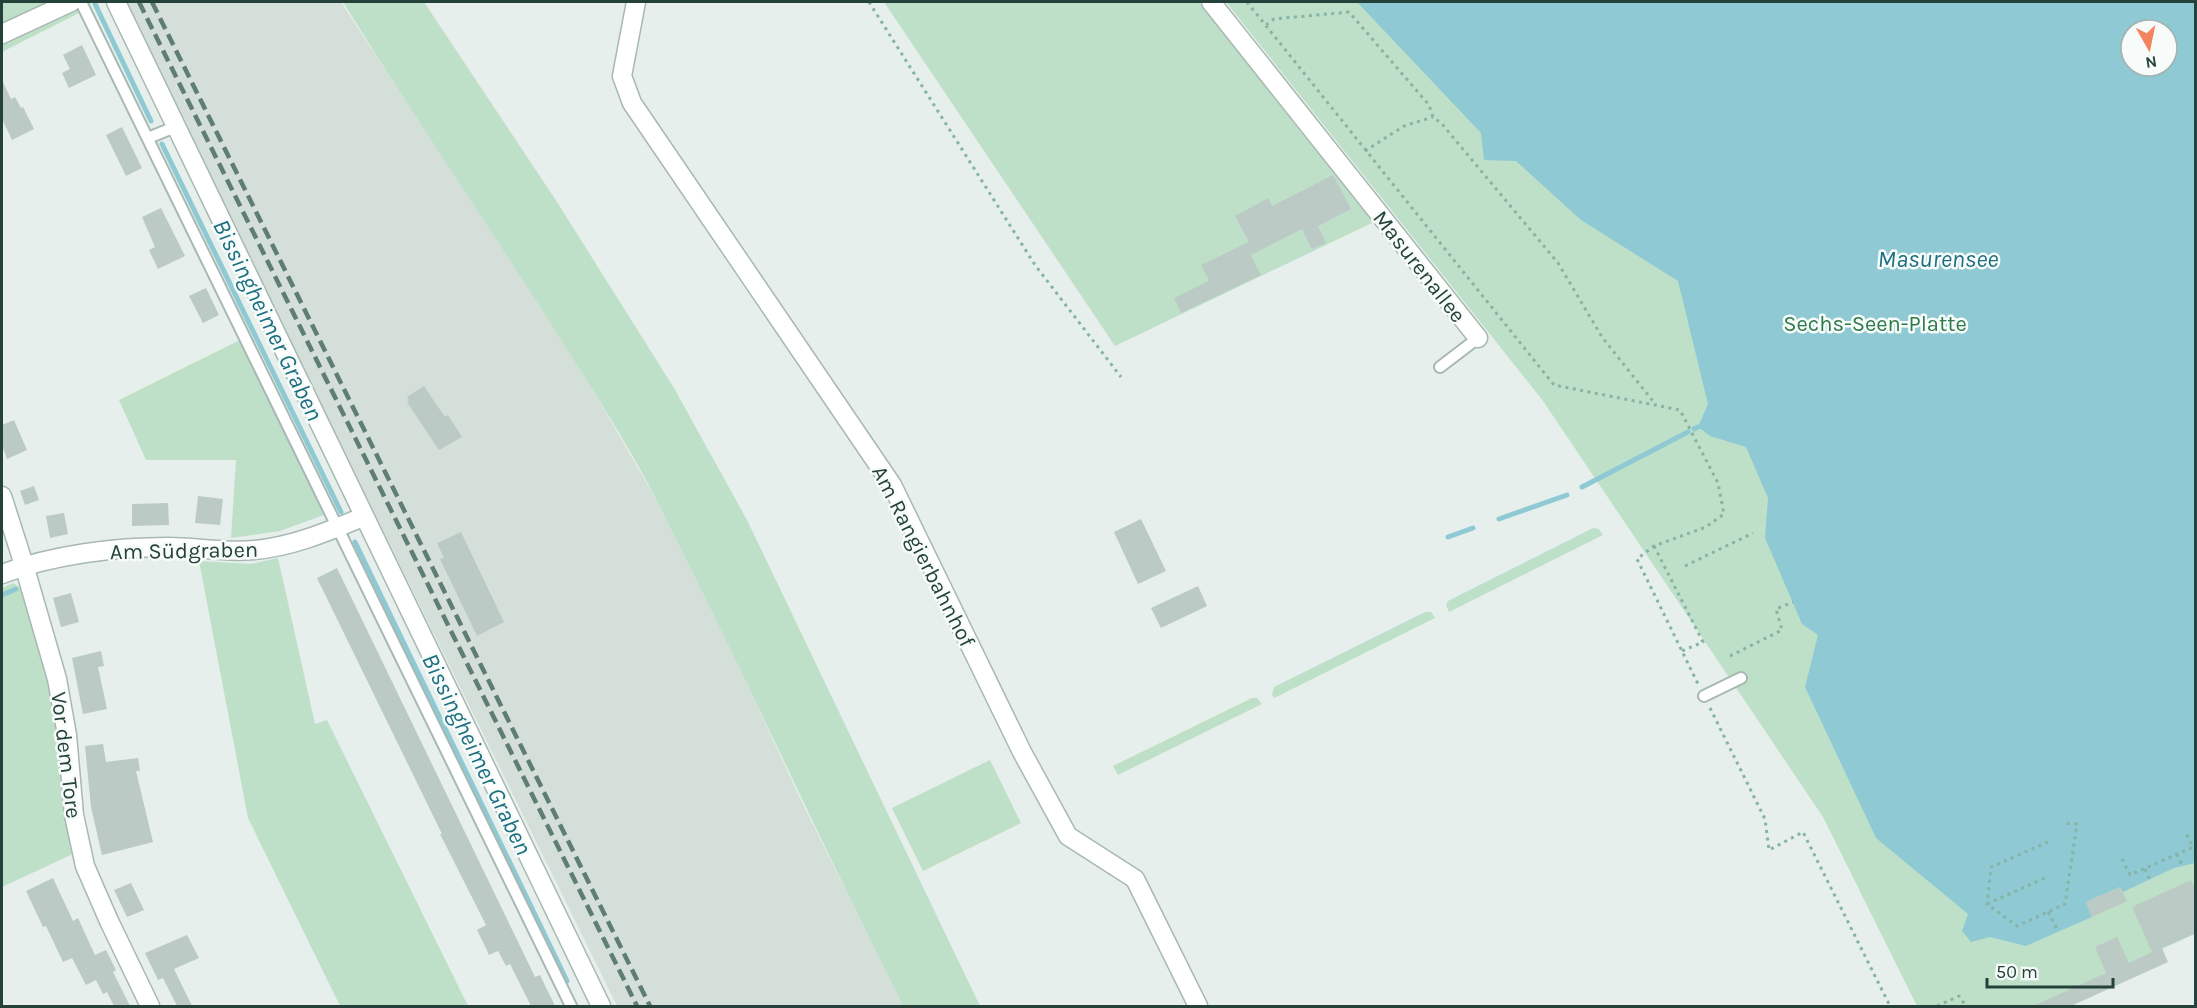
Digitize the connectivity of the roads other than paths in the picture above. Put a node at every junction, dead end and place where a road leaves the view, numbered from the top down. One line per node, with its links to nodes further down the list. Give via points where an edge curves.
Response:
1 (71, 2): 6 (street)
2 (81, 2): 8 (lane)
3 (116, 2): 7 (street)
4 (636, 2): 21 (street, Am Rangierbahnhof, via 622,76 632,103 892,485 1022,752 1068,836 1135,879)
5 (1211, 2): 9 (street, Masurenallee)
6 (2, 34)
7 (175, 127): 8 (lane); 12 (street)
8 (148, 138): 13 (lane)
9 (1478, 339): 10 (lane)
10 (1440, 367)
11 (2, 496): 14 (street, Vor dem Tore)
12 (363, 517): 13 (street, Am Südgraben); 20 (street)
13 (338, 528): 14 (street, Am Südgraben, via 301,541 254,550 132,548); 19 (lane)
14 (24, 565): 15 (street, Am Südgraben); 18 (street, Vor dem Tore, via 57,679 74,815 85,866)
15 (2, 573)
16 (1741, 678): 17 (lane)
17 (1704, 696)
18 (150, 1006)
19 (572, 1006)
20 (597, 1006)
21 (1198, 1006)

